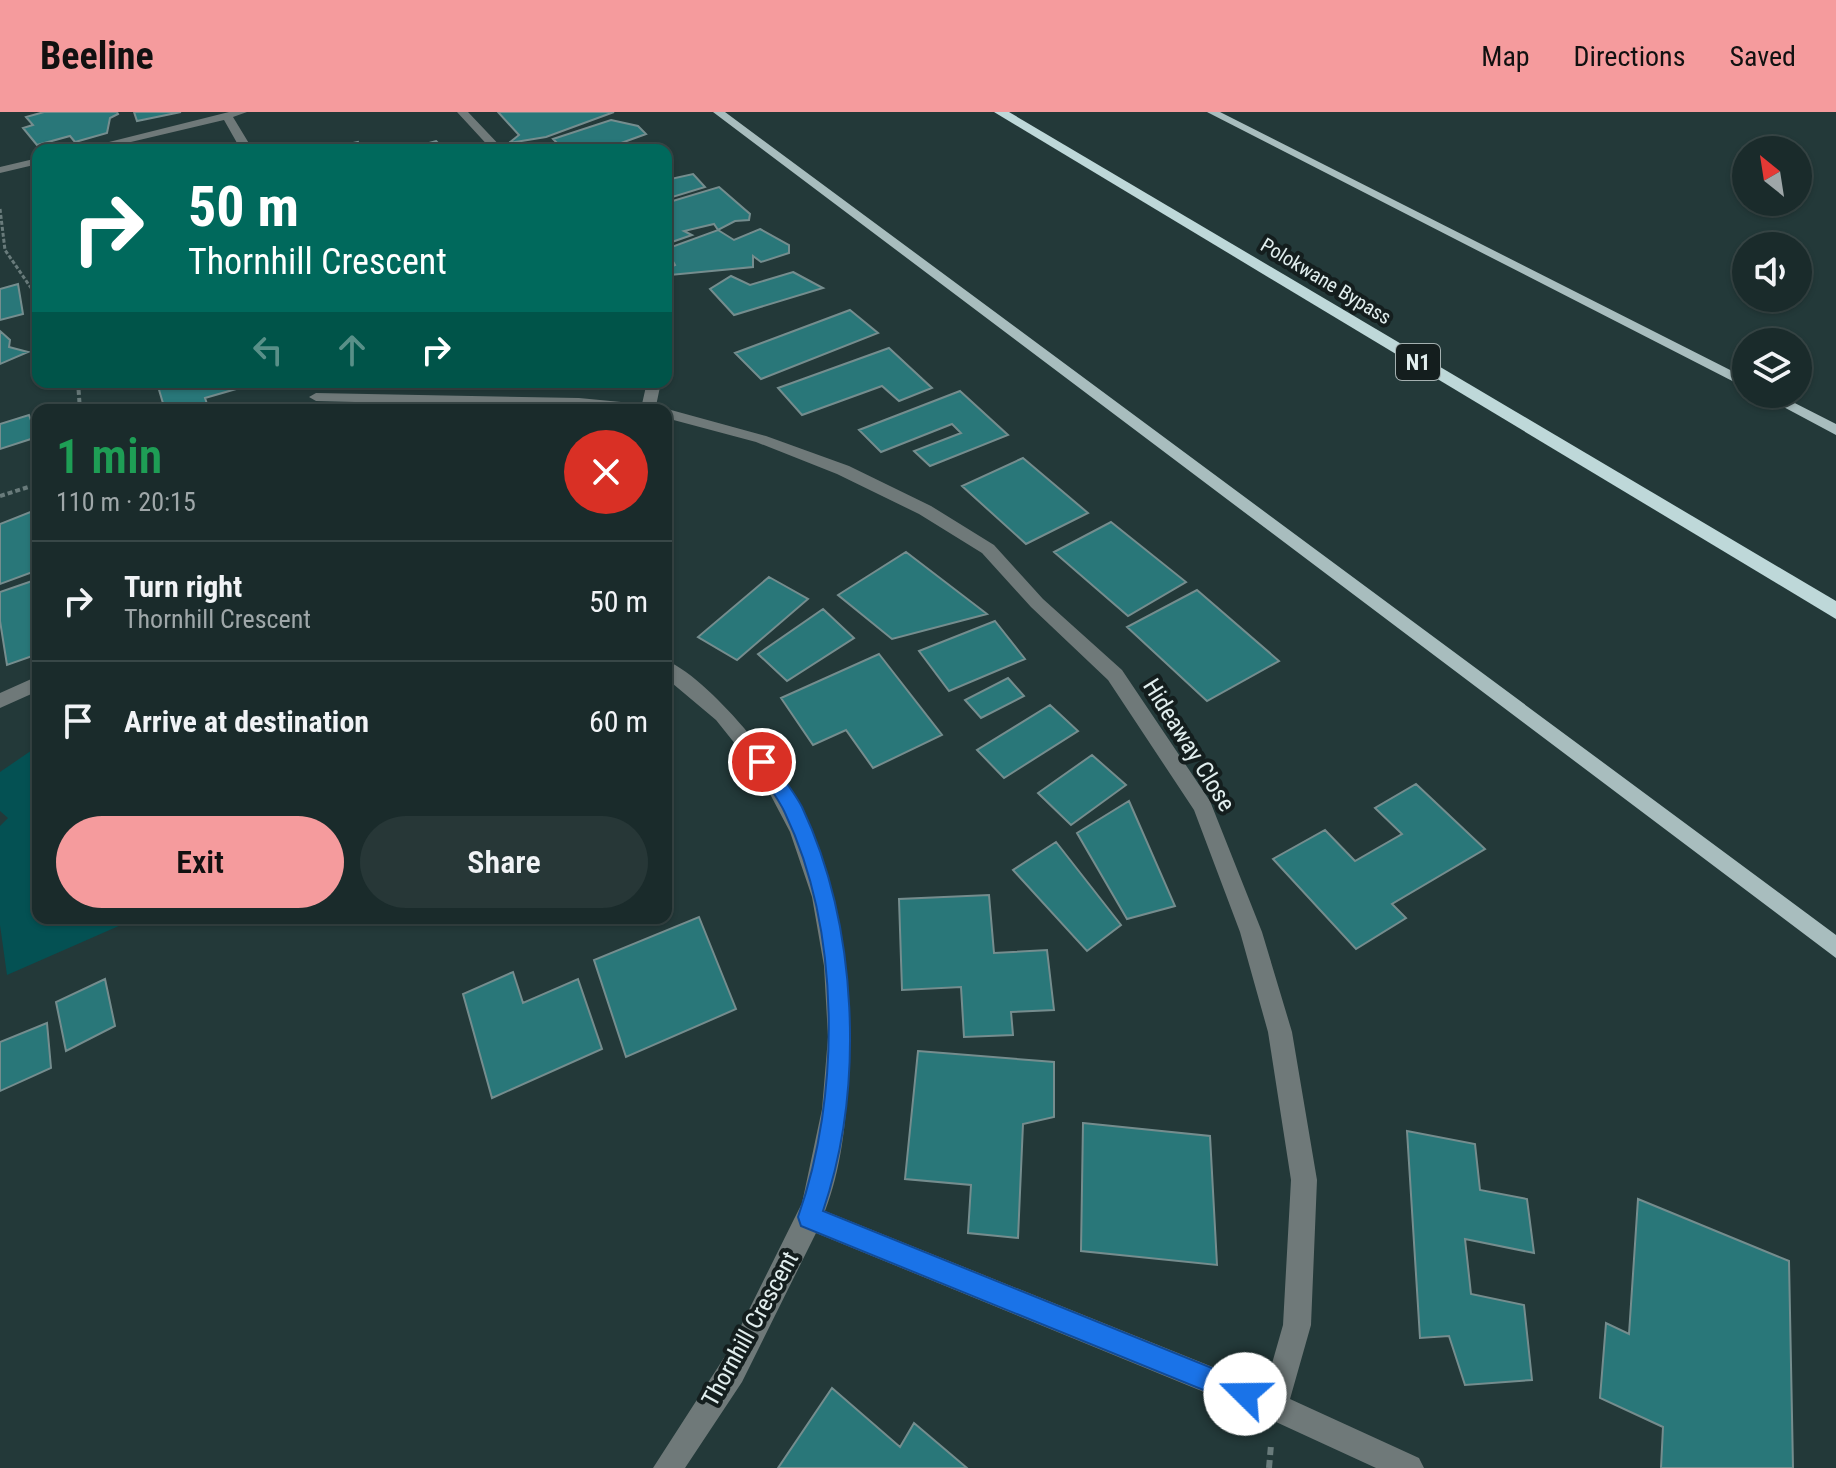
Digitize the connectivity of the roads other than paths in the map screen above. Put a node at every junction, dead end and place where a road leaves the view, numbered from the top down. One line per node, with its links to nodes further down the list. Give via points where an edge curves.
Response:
1 (242, 112): 6 (street)
2 (462, 112): 9 (street)
3 (718, 112): 22 (main road)
4 (1000, 112): 18 (highway, Polokwane Bypass / N1)
5 (1212, 112): 12 (main road)
6 (227, 116): 7 (street); 8 (street)
7 (108, 144)
8 (243, 144)
9 (492, 144)
10 (32, 162): 11 (street)
11 (0, 170)
12 (1732, 377)
13 (316, 397): 14 (street, Hideaway Close)
14 (598, 404)
15 (1793, 408): 17 (main road)
16 (672, 415): 24 (street, Hideaway Close, via 761,439 843,470 925,510 988,549 1115,675 1203,807 1251,932 1280,1032 1304,1180 1297,1325)
17 (1836, 430)
18 (1836, 611)
19 (672, 672): 23 (street, Thornhill Crescent, via 703,693 747,738 793,809 822,884 837,970 838,1069 822,1181)
20 (32, 686): 21 (street)
21 (0, 701)
22 (1836, 948)
23 (809, 1217): 24 (street); 25 (street, Thornhill Crescent, via 732,1372)
24 (1274, 1406): 26 (street)
25 (668, 1468)
26 (1409, 1468)

